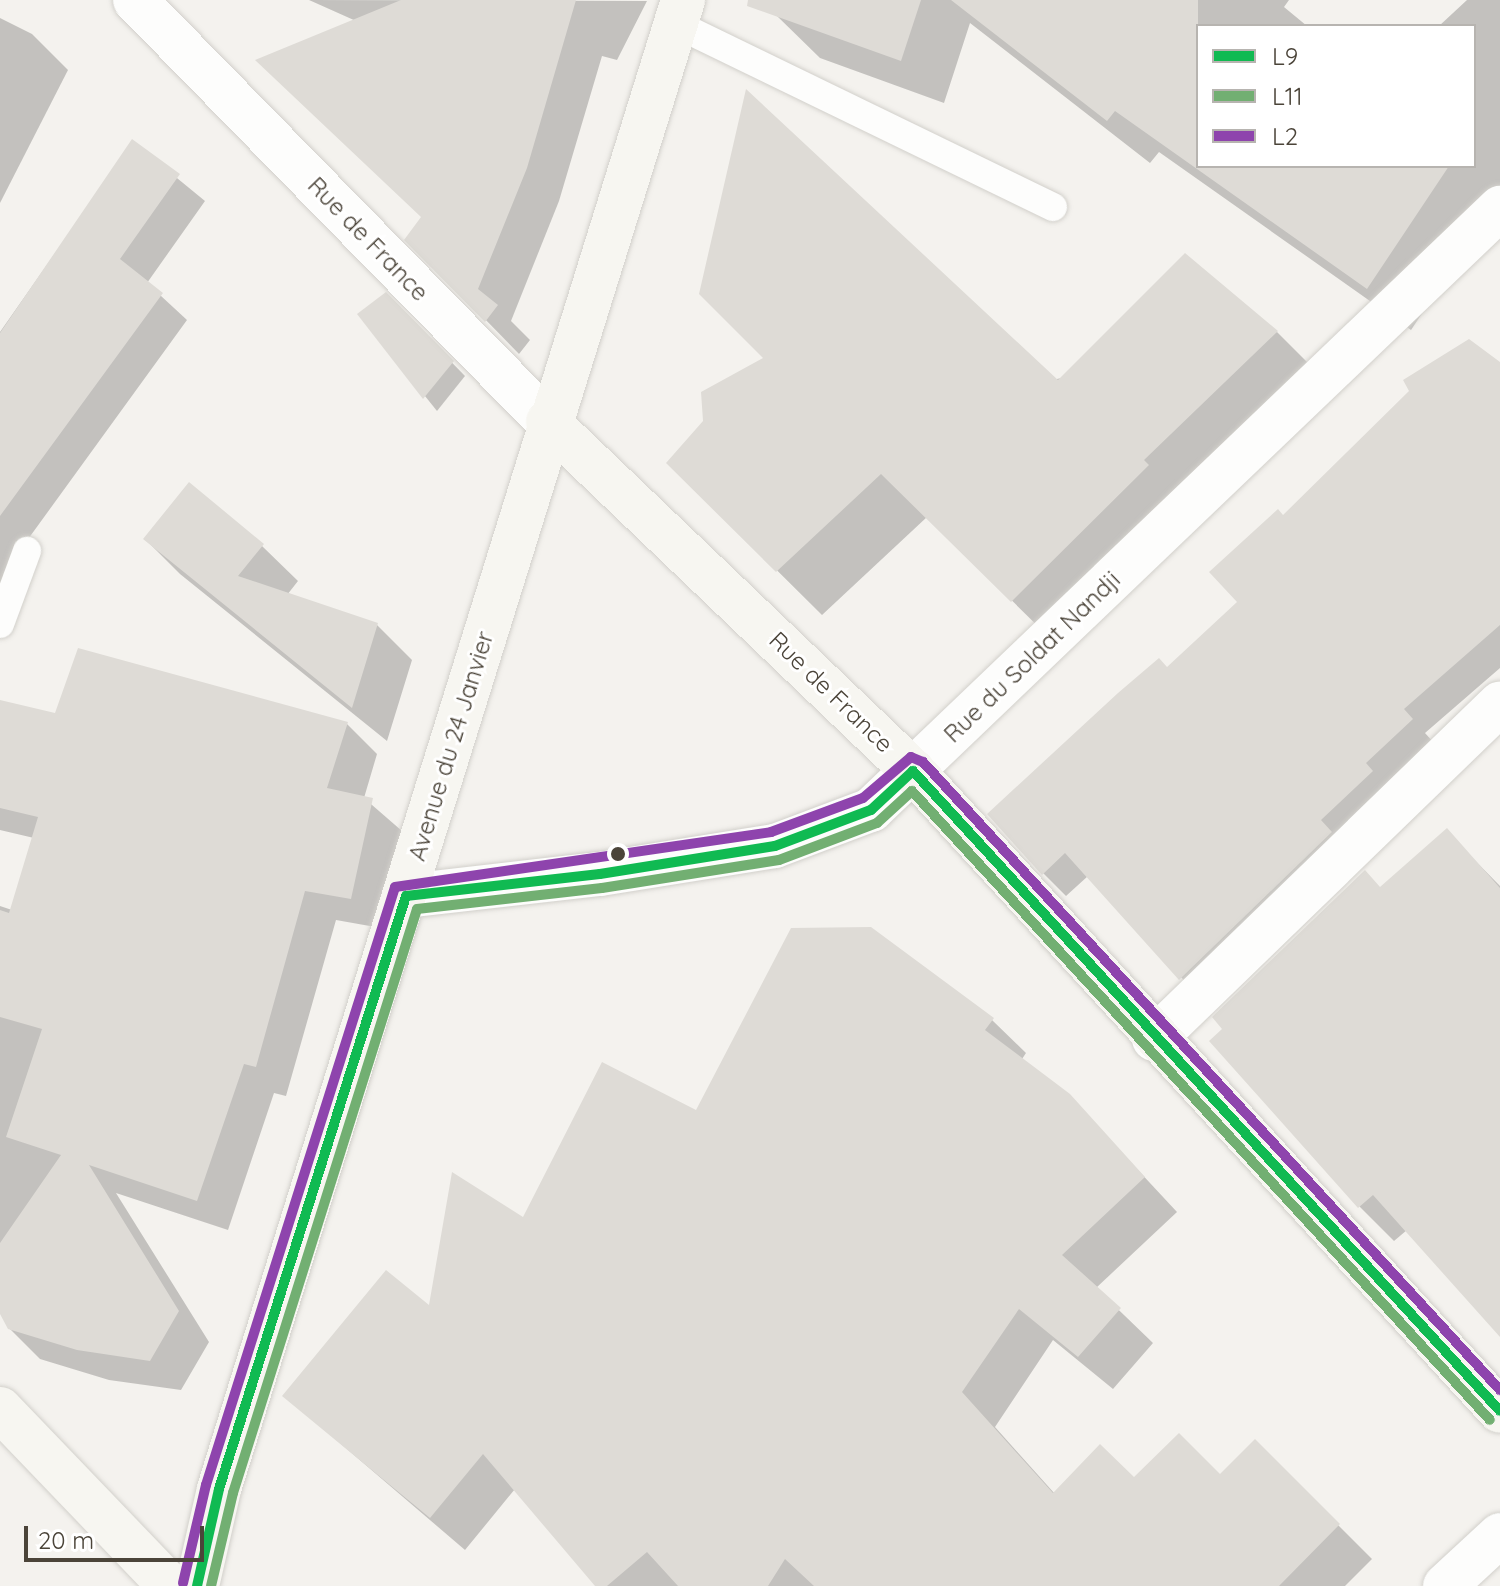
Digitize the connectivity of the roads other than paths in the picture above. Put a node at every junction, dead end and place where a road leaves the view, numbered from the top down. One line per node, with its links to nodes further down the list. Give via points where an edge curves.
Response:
1 (135, 0): 5 (street, Rue de France)
2 (680, 12): 3 (lane); 5 (street, Avenue du 24 Janvier)
3 (1053, 207)
4 (1500, 208): 9 (street, Rue du Soldat Nandji)
5 (548, 422): 9 (street, Rue de France); 10 (street, Avenue du 24 Janvier)
6 (27, 551): 7 (lane)
7 (0, 624)
8 (1500, 704): 11 (street)
9 (913, 771): 10 (street, Rue du Soldat Nandji, via 871,810 775,846 600,874); 11 (street, Rue de France)
10 (406, 896): 16 (street, Avenue du 24 Janvier, via 219,1489)
11 (1154, 1039): 13 (street, Rue de France)
12 (0, 1409): 15 (street)
13 (1500, 1411)
14 (1500, 1535): 17 (street)
15 (170, 1586)
16 (197, 1586)
17 (1445, 1586)

